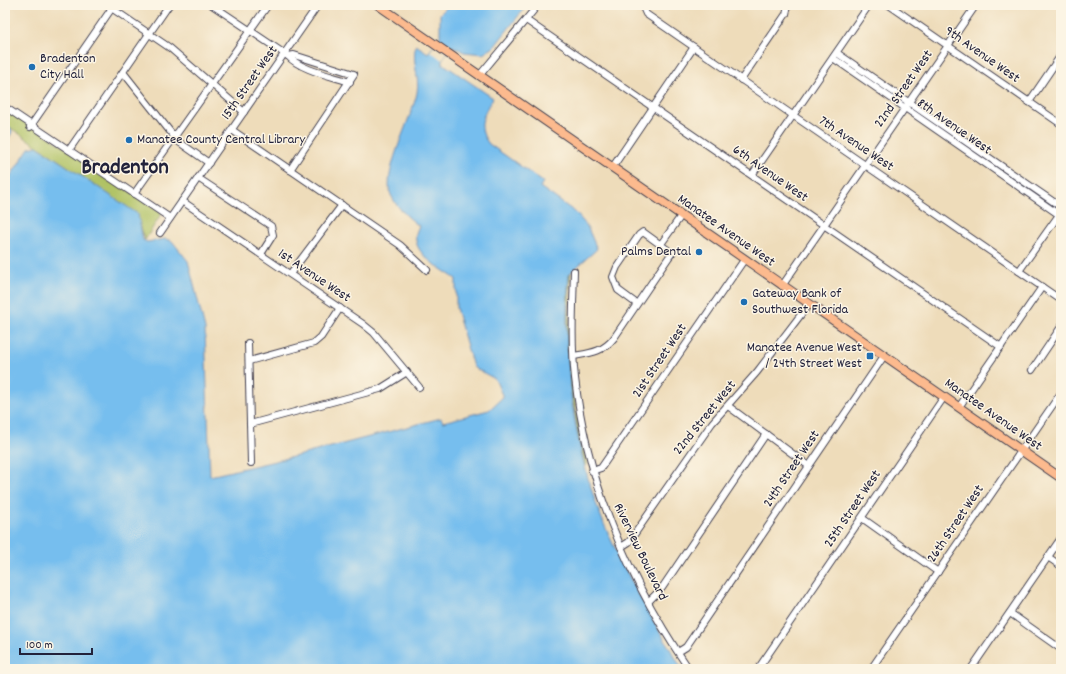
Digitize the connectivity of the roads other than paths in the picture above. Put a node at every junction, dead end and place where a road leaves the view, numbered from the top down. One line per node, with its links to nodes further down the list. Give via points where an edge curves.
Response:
1 (169, 5): 15 (street)
2 (212, 5): 14 (street)
3 (268, 5): 14 (street)
4 (318, 5): 18 (street, 15th Street West)
5 (378, 5): 22 (main road, Manatee Avenue West)
6 (538, 5): 13 (street)
7 (642, 5): 17 (street, 7th Avenue West, via 646,14)
8 (788, 5): 23 (street, via 786,14)
9 (869, 5): 19 (street)
10 (888, 5): 16 (street, 9th Avenue West)
11 (976, 5): 16 (street, 22nd Street West)
12 (111, 6): 15 (street); 33 (street)
13 (526, 20): 22 (street); 28 (street, 6th Avenue West)
14 (250, 31): 18 (street); 24 (street)
15 (150, 33): 21 (street); 24 (street)
16 (948, 46): 25 (street, 22nd Street West); 26 (street, 9th Avenue West)
17 (694, 47): 23 (street, 7th Avenue West); 28 (street)
18 (286, 55): 30 (street, 15th Street West); 40 (street, via 294,55 352,78)
19 (835, 55): 25 (street, 8th Avenue West); 29 (street, 8th Avenue West); 31 (street)
20 (1061, 55): 26 (street)
21 (123, 72): 35 (street); 36 (street)
22 (479, 76): 39 (main road, Manatee Avenue West)
23 (742, 80): 31 (street, 7th Avenue West)
24 (213, 85): 30 (street); 35 (street)
25 (909, 102): 29 (street, 22nd Street West); 46 (street, 8th Avenue West)
26 (1029, 102): 32 (street, 9th Avenue West)
27 (5, 107): 33 (street)
28 (653, 108): 39 (street); 41 (street, 6th Avenue West)
29 (905, 108): 38 (street, 22nd Street West); 47 (street, 8th Avenue West)
30 (244, 112): 34 (street, 15th Street West)
31 (792, 115): 38 (street, 7th Avenue West); 41 (street)
32 (1061, 124)
33 (30, 127): 36 (street)
34 (232, 130): 37 (street, 15th Street West); 40 (street)
35 (176, 138): 37 (street); 43 (street, via 167,146)
36 (69, 150): 43 (street)
37 (209, 163): 42 (street, 15th Street West)
38 (866, 165): 50 (street, 22nd Street West); 57 (street, 7th Avenue West)
39 (612, 168): 48 (main road, Manatee Avenue West)
40 (290, 170): 45 (street)
41 (752, 175): 50 (street, 6th Avenue West)
42 (198, 178): 44 (street, 15th Street West); 53 (street, via 273,229 273,235)
43 (134, 194): 49 (street)
44 (182, 201): 49 (street, 15th Street West); 53 (street, 1st Avenue West)
45 (342, 205): 55 (street, via 400,245); 58 (street)
46 (1061, 207)
47 (1060, 214): 57 (street)
48 (681, 216): 52 (street); 54 (main road, Manatee Avenue West)
49 (170, 218): 51 (street, 15th Street West)
50 (824, 225): 59 (street, 22nd Street West); 67 (street, 6th Avenue West)
51 (160, 233)
52 (661, 244): 62 (street, via 672,253); 62 (street, via 640,233 614,273 613,280 618,290)
53 (261, 254): 58 (street, 1st Avenue West)
54 (744, 260): 59 (main road, Manatee Avenue West); 83 (street, 21st Street West, via 601,468)
55 (427, 270)
56 (574, 271): 68 (street, Riverview Boulevard)
57 (1019, 271): 60 (street, 7th Avenue West)
58 (290, 274): 64 (street, 1st Avenue West)
59 (782, 286): 63 (main road, Manatee Avenue West)
60 (1042, 287): 61 (street, 7th Avenue West); 67 (street)
61 (1061, 300)
62 (637, 304): 68 (street, via 607,346 596,352)
63 (809, 304): 69 (main road, Manatee Avenue West); 76 (street, 22nd Street West)
64 (340, 308): 70 (street, via 314,343); 72 (street, 1st Avenue West, via 374,333)
65 (1061, 327): 71 (street)
66 (248, 342): 70 (street)
67 (1001, 347): 77 (street)
68 (574, 356): 83 (street, Riverview Boulevard, via 578,401)
69 (884, 356): 75 (main road, Manatee Avenue West); 82 (street, 24th Street West)
70 (249, 360): 78 (street)
71 (1032, 370)
72 (407, 372): 73 (street, 1st Avenue West); 78 (street, via 380,389)
73 (419, 387)
74 (1061, 393): 80 (street, 26th Street West)
75 (944, 397): 77 (main road, Manatee Avenue West); 85 (street, 25th Street West)
76 (728, 406): 79 (street); 87 (street, 22nd Street West, via 698,442 629,542)
77 (959, 407): 80 (main road, Manatee Avenue West)
78 (250, 424): 81 (street)
79 (766, 434): 82 (street); 91 (street, via 662,588)
80 (1021, 450): 84 (main road, Manatee Avenue West); 90 (street, 26th Street West)
81 (251, 463)
82 (809, 466): 94 (street, 24th Street West, via 686,647)
83 (592, 471): 87 (street, Riverview Boulevard)
84 (1061, 478)
85 (862, 518): 90 (street); 96 (street, 25th Street West)
86 (1061, 538): 88 (street)
87 (621, 547): 91 (street, Riverview Boulevard)
88 (1048, 557): 89 (street); 92 (street)
89 (1061, 566)
90 (938, 572): 97 (street, 26th Street West)
91 (649, 601): 94 (street, Riverview Boulevard)
92 (1010, 613): 93 (street); 98 (street)
93 (1061, 649)
94 (678, 652): 95 (street, Riverview Boulevard)
95 (689, 669)
96 (758, 669)
97 (871, 669)
98 (971, 669)

